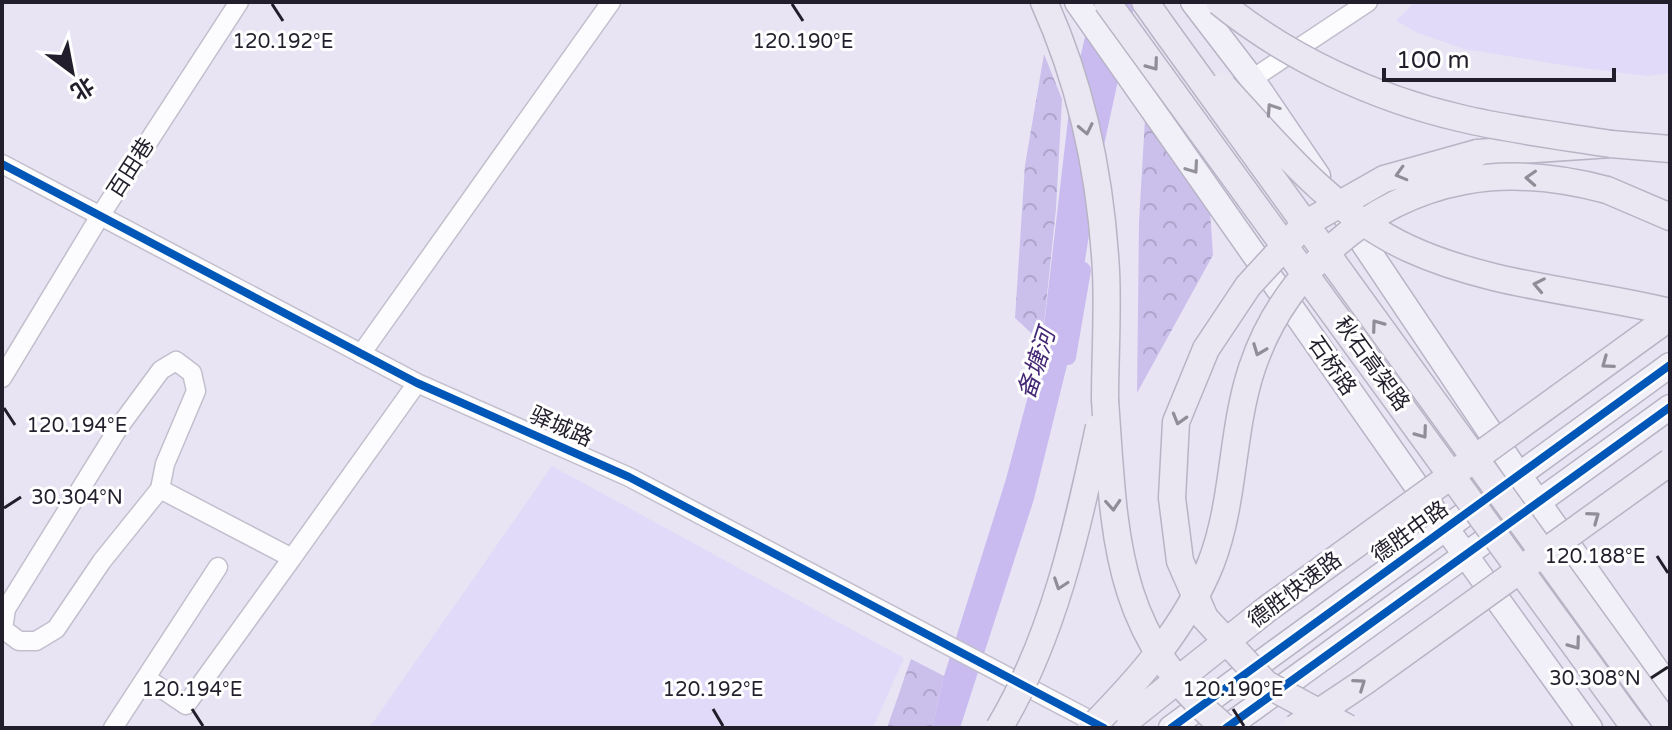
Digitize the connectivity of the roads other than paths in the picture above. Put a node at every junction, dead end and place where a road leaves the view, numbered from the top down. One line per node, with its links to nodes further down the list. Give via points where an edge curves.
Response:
1 (239, 2): 15 (street, 百田巷)
2 (611, 2): 18 (street)
3 (1044, 2): 22 (highway, one-way to 22, via 1072,74 1093,165 1106,271)
4 (1077, 2): 28 (main road, 石桥路, one-way to 28)
5 (1107, 2): 46 (highway, 秋石高架路, one-way to 46, bridge)
6 (1145, 2): 10 (highway, 秋石高架路)
7 (1193, 2): 11 (main road)
8 (1219, 2): 12 (highway, bridge, via 1281,46 1375,92 1459,118)
9 (1368, 2): 11 (street)
10 (1170, 37): 17 (highway, one-way to 10, bridge, via 1484,274 1395,242 1304,174 1223,85); 48 (highway, 秋石高架路, one-way to 10, bridge)
11 (1252, 79): 25 (main road, one-way to 11)
12 (1611, 144): 13 (highway); 44 (highway, one-way to 44, bridge, via 1477,153 1384,179 1305,224 1248,286 1206,349 1176,422 1172,498 1180,561 1205,618 1266,684)
13 (1670, 149)
14 (2, 164): 15 (street, 驿城路)
15 (100, 216): 18 (street, 驿城路); 20 (street, 百田巷)
16 (1670, 217): 38 (highway, one-way to 38, bridge, via 1570,180 1466,180 1401,201 1341,241 1290,293 1266,332 1243,404 1221,530 1202,582 1174,634)
17 (1670, 314): 40 (highway, 德胜快速路, one-way to 40, bridge, via 1267,609)
18 (361, 354): 21 (street, 驿城路)
19 (1670, 365): 25 (main road, 德胜中路)
20 (2, 378)
21 (417, 383): 30 (street); 39 (street, 驿城路, via 629,477)
22 (1105, 400): 37 (highway, one-way to 37, bridge, via 1072,549 1040,642); 42 (highway, one-way to 42, bridge, via 1115,531 1129,591 1164,663)
23 (1670, 407): 27 (main road)
24 (1670, 462): 43 (highway, one-way to 24, bridge)
25 (1519, 475): 27 (main road); 28 (main road, 德胜中路)
26 (160, 489): 30 (street); 32 (street, via 56,629 36,641 19,641 3,629); 32 (street, via 196,391 192,373 176,361 161,370 119,427)
27 (1538, 502): 29 (main road); 34 (main road)
28 (1446, 528): 29 (main road, 石桥路); 41 (main road, 德胜中路)
29 (1465, 556): 42 (main road); 45 (main road, 石桥路)
30 (292, 558): 33 (street, via 186,705)
31 (218, 567): 33 (street)
32 (4, 613)
33 (146, 678): 36 (street)
34 (1670, 689)
35 (1670, 717): 47 (highway, bridge)
36 (113, 728)
37 (999, 728)
38 (1091, 728)
39 (1104, 728)
40 (1118, 728)
41 (1171, 728)
42 (1225, 728)
43 (1295, 728)
44 (1348, 728)
45 (1590, 728)
46 (1635, 728)
47 (1661, 728)
48 (1670, 728)

